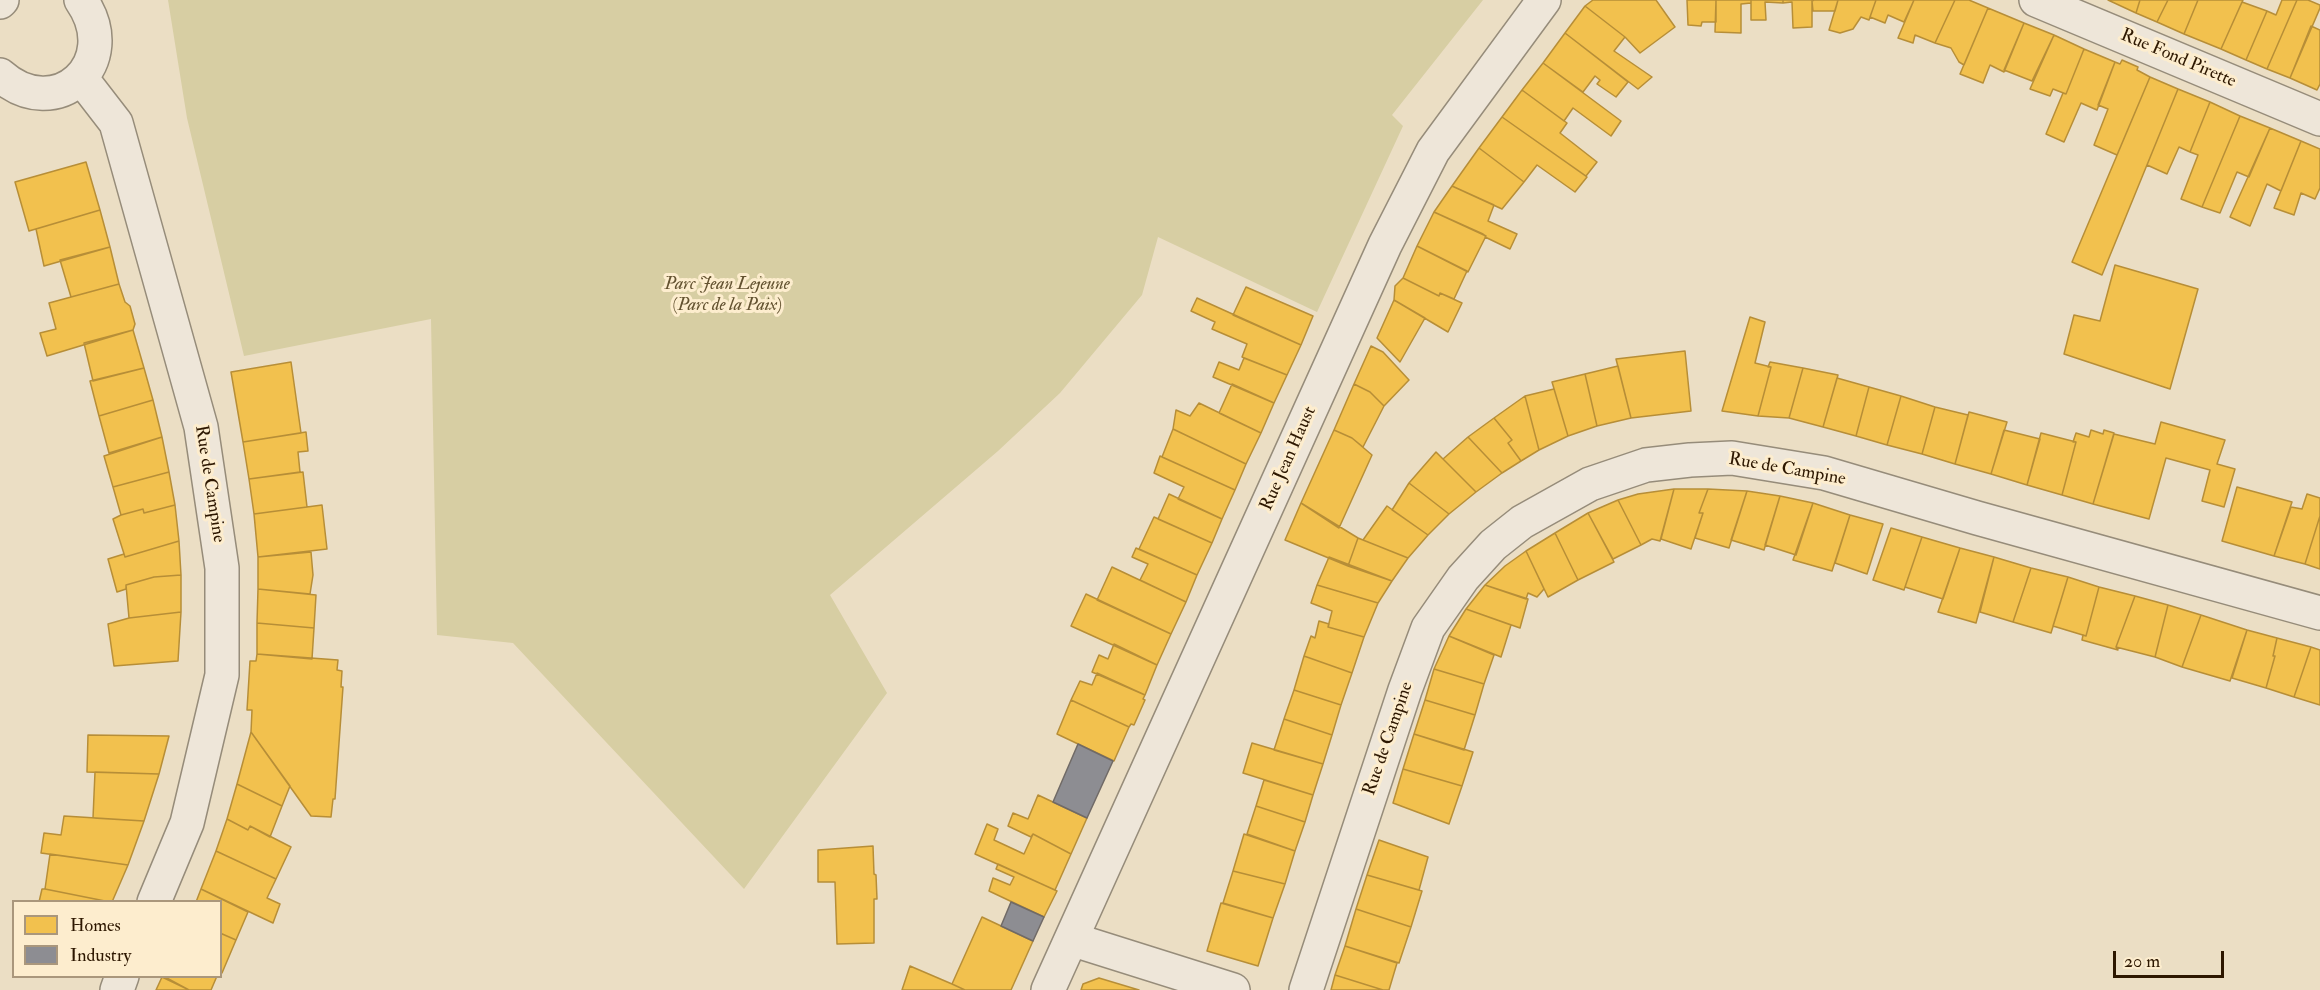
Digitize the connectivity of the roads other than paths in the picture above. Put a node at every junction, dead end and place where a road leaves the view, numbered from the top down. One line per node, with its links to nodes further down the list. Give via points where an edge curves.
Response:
1 (81, 0): 4 (street, via 91,14 96,32 95,50)
2 (1544, 0): 9 (street, Rue Jean Haust, via 1433,151 1385,245)
3 (2036, 0): 6 (street, Rue Fond Pirette)
4 (82, 79): 5 (street, via 57,91 37,93); 8 (street, Rue de Campine, via 116,123 201,427 222,568 222,675 187,823)
5 (6, 88)
6 (2320, 119)
7 (2320, 613): 12 (street, Rue de Campine, via 1824,473 1732,458 1646,465 1590,484 1522,522 1493,545 1463,578 1428,628)
8 (155, 900)
9 (1071, 939): 10 (street, Rue Jean Haust); 11 (street)
10 (1048, 990)
11 (1233, 990)
12 (1306, 990)

